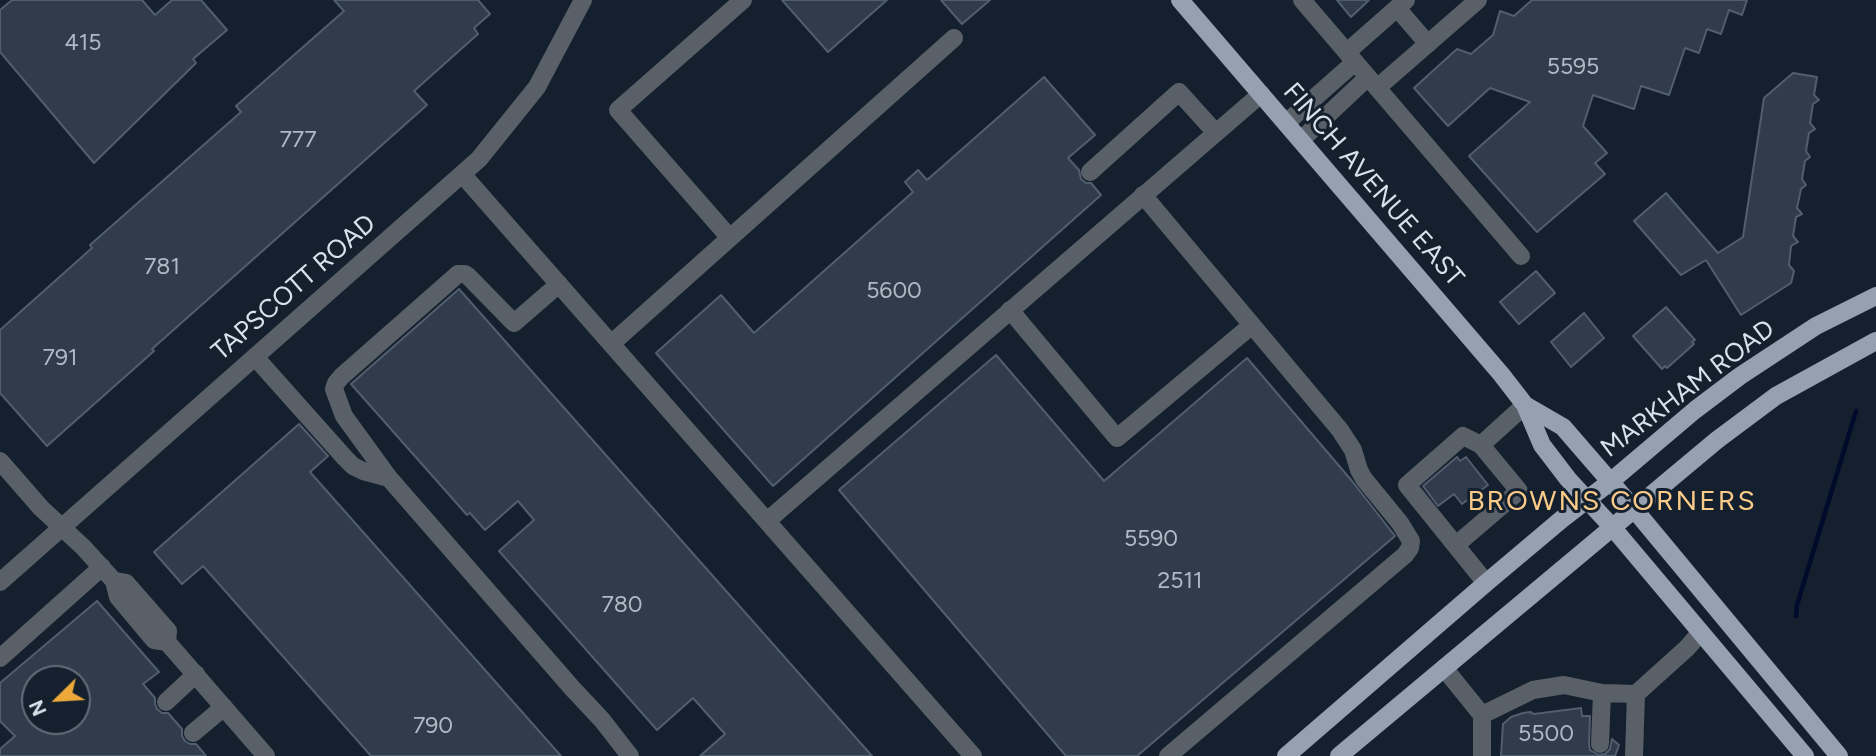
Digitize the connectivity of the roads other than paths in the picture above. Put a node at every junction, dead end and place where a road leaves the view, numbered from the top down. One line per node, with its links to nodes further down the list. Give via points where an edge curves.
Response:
1 (583, 0): 16 (street, TAPSCOTT ROAD, via 537,87)
2 (743, 0): 18 (street, via 618,110)
3 (1180, 0): 11 (main road, FINCH AVENUE EAST)
4 (1302, 0): 9 (street)
5 (1478, 0): 8 (street)
6 (1402, 4): 8 (street); 9 (street)
7 (954, 38): 18 (street)
8 (1428, 44): 10 (street)
9 (1351, 57): 10 (street); 12 (street)
10 (1372, 82): 14 (street); 19 (street)
11 (1261, 94): 12 (main road, FINCH AVENUE EAST); 13 (street)
12 (1286, 123): 14 (main road, FINCH AVENUE EAST)
13 (1216, 133): 15 (street, via 1178,92); 17 (street)
14 (1301, 140): 27 (main road, FINCH AVENUE EAST)
15 (1090, 172)
16 (463, 174): 20 (street); 26 (street, TAPSCOTT ROAD)
17 (1143, 195): 22 (street); 23 (street)
18 (730, 238): 25 (street)
19 (1521, 256)
20 (559, 284): 25 (street); 30 (street, via 514,323 468,276 458,274 342,376 334,389 341,408)
21 (1876, 296): 31 (main road, MARKHAM ROAD, via 1816,326 1740,376)
22 (1010, 310): 23 (street, via 1116,438); 34 (street)
23 (1252, 325): 55 (street, via 1348,442 1364,479 1400,523 1411,541 1410,548)
24 (1876, 341): 33 (main road, via 1776,396)
25 (611, 344): 34 (street)
26 (255, 357): 30 (street, via 353,466); 35 (street, TAPSCOTT ROAD)
27 (1525, 405): 28 (street); 31 (main road, FINCH AVENUE EAST, via 1563,427); 32 (main road, FINCH AVENUE EAST, via 1542,445)
28 (1481, 445): 37 (street, via 1519,491); 37 (street, via 1463,436 1407,485)
29 (1, 462): 35 (street)
30 (389, 478): 53 (street)
31 (1610, 482): 32 (main road, MARKHAM ROAD); 33 (main road, FINCH AVENUE EAST)
32 (1587, 499): 36 (main road, FINCH AVENUE EAST); 40 (main road, MARKHAM ROAD)
33 (1634, 509): 36 (main road); 61 (main road, FINCH AVENUE EAST)
34 (766, 521): 54 (street)
35 (62, 526): 38 (street); 39 (street, TAPSCOTT ROAD)
36 (1613, 528): 41 (main road, FINCH AVENUE EAST); 43 (main road)
37 (1456, 545): 40 (street)
38 (108, 574): 42 (street); 44 (street, via 117,597 154,640 167,642)
39 (0, 582)
40 (1486, 583): 56 (main road, MARKHAM ROAD)
41 (1700, 633): 46 (street); 60 (main road, FINCH AVENUE EAST)
42 (0, 657)
43 (1444, 668): 49 (street); 57 (main road)
44 (196, 674): 47 (street); 48 (street)
45 (1602, 693): 46 (street); 49 (street, via 1564,685 1533,690); 51 (street)
46 (1636, 694): 59 (street)
47 (166, 702)
48 (224, 707): 50 (street); 52 (street)
49 (1482, 715): 58 (street)
50 (193, 733)
51 (1600, 744)
52 (267, 756)
53 (630, 756)
54 (973, 756)
55 (1168, 756)
56 (1286, 756)
57 (1339, 756)
58 (1482, 756)
59 (1634, 756)
60 (1805, 756)
61 (1839, 756)

